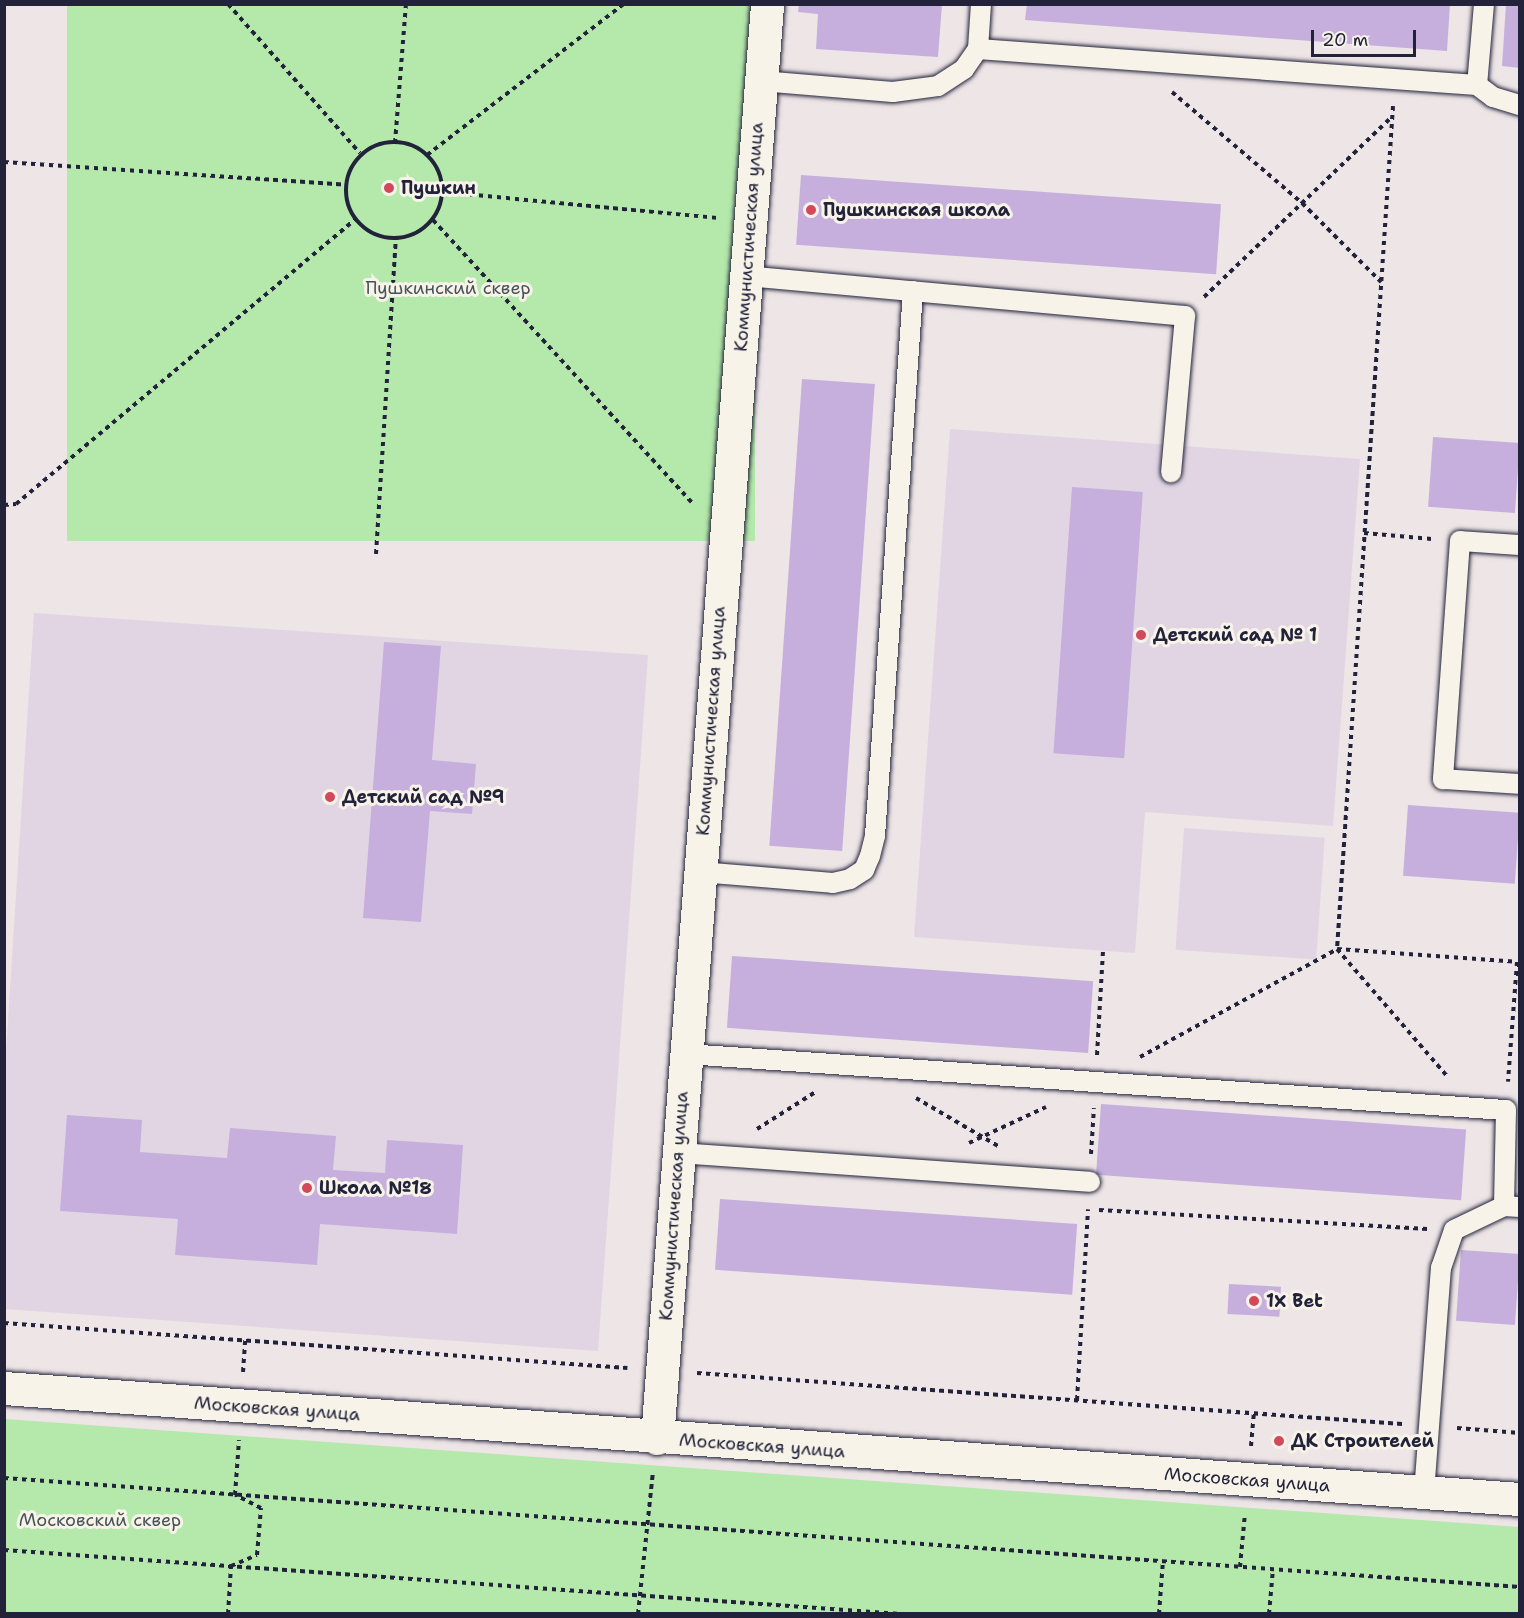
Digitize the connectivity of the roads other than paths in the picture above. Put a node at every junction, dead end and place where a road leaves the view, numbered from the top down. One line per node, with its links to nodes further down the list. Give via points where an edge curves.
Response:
1 (767, 4): 5 (main road, Коммунистическая улица)
2 (981, 4): 4 (lane)
3 (1484, 4): 6 (lane)
4 (978, 49): 5 (lane, via 964,69 938,86 893,92); 6 (lane)
5 (761, 81): 8 (main road, Коммунистическая улица)
6 (1477, 85): 7 (lane, via 1493,97)
7 (1520, 105)
8 (746, 276): 9 (lane); 13 (main road, Коммунистическая улица)
9 (914, 291): 10 (lane, via 1185,316); 13 (lane, via 875,836 870,856 864,870 833,883)
10 (1171, 472)
11 (1520, 546): 12 (lane, via 1460,541 1443,779)
12 (1520, 784)
13 (700, 872): 14 (main road, Коммунистическая улица)
14 (686, 1053): 15 (main road, Коммунистическая улица); 17 (lane, via 1506,1110)
15 (678, 1153): 16 (lane); 19 (main road, Коммунистическая улица)
16 (1090, 1182)
17 (1512, 1207): 20 (lane, via 1454,1230 1441,1268)
18 (4, 1388): 19 (main road, Московская улица)
19 (657, 1438): 20 (main road, Московская улица)
20 (1424, 1493): 21 (main road, Московская улица)
21 (1520, 1499)

